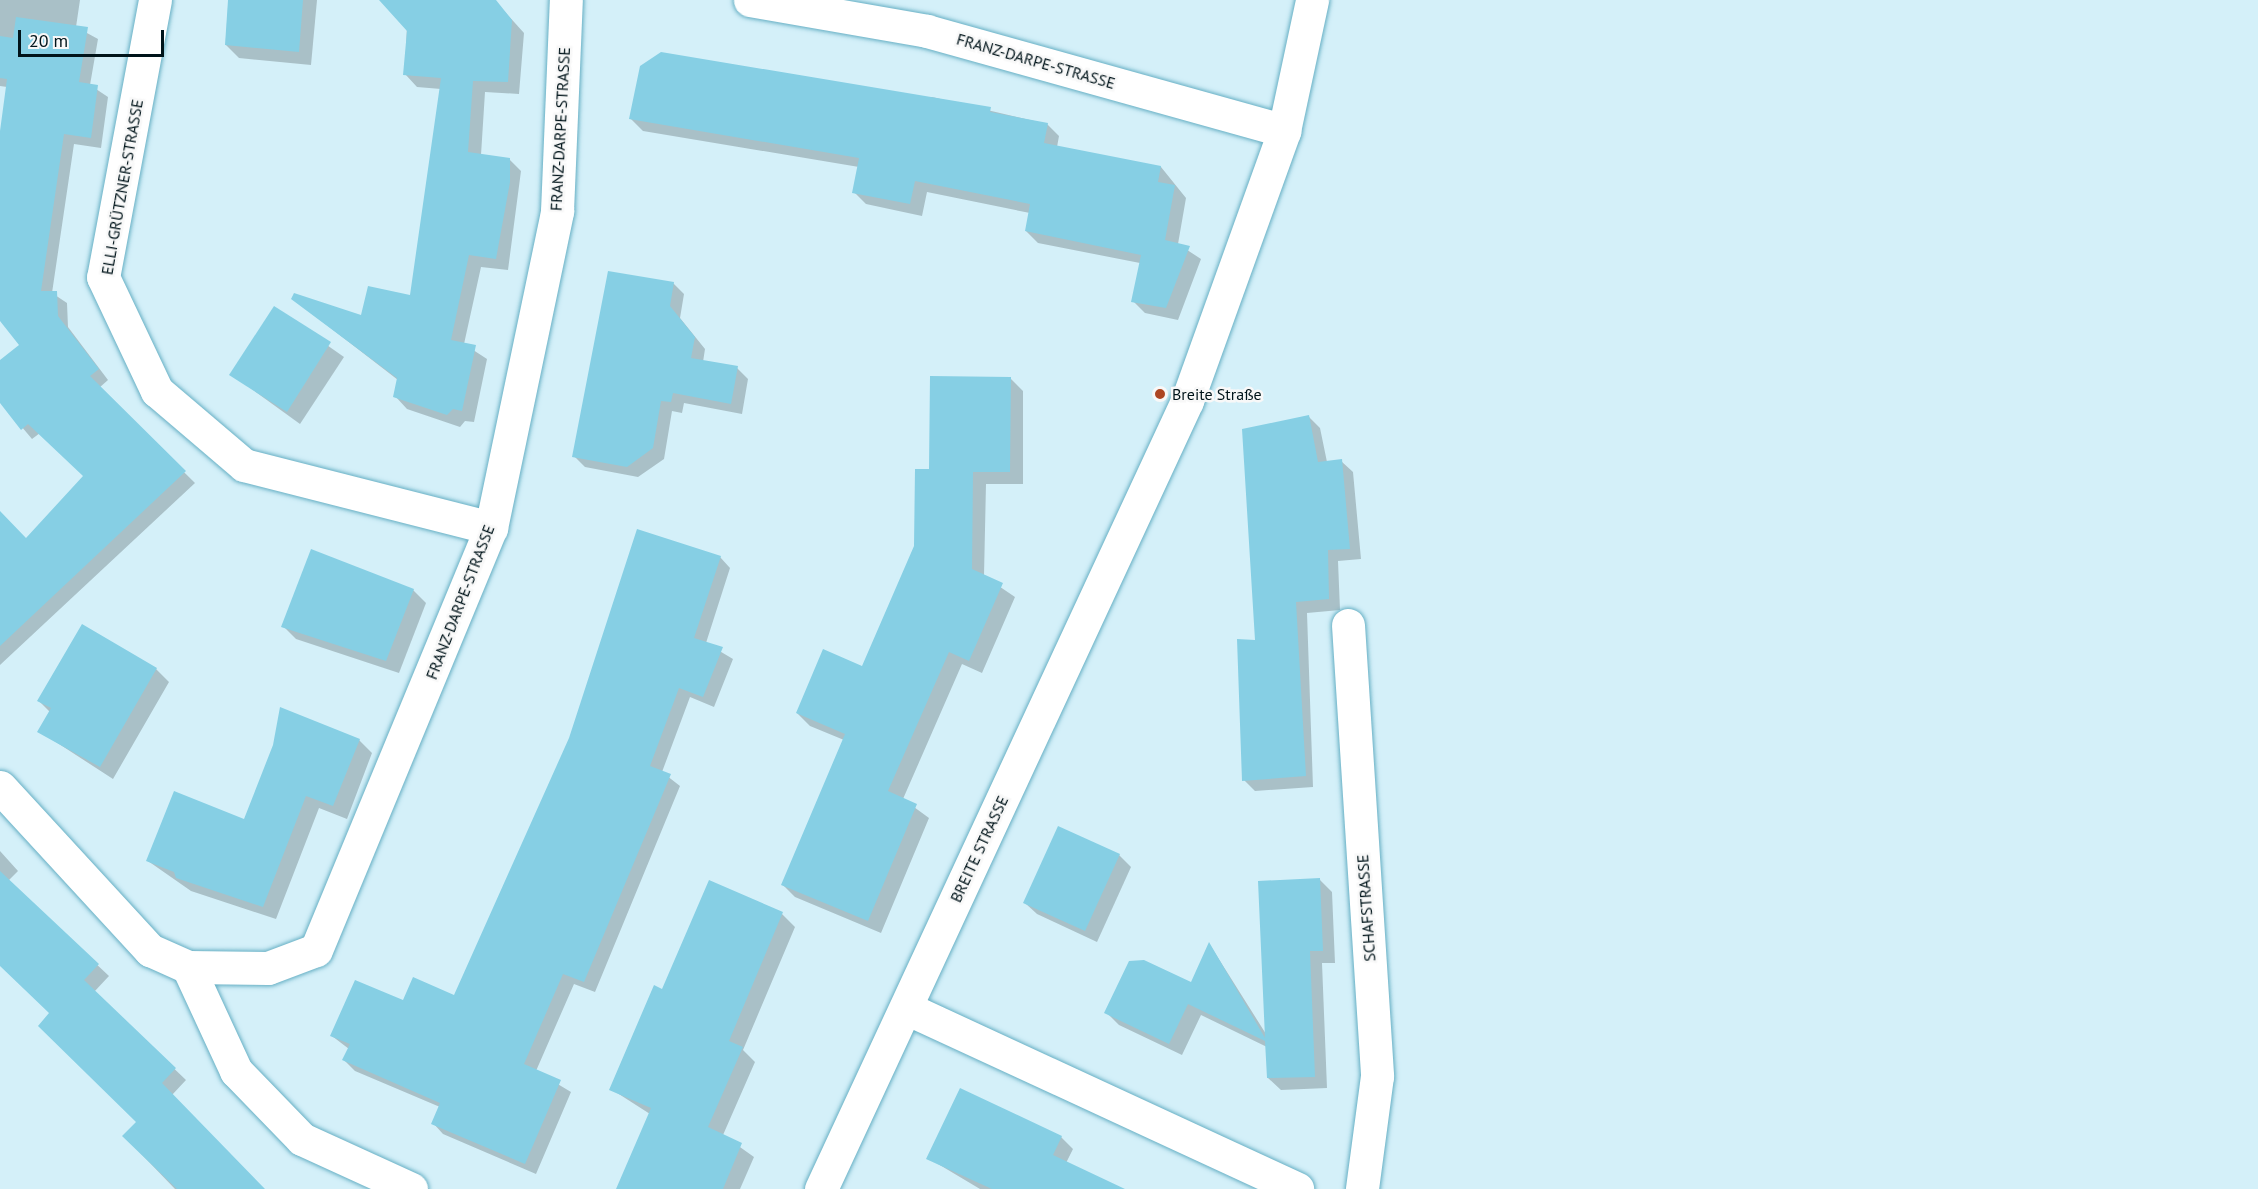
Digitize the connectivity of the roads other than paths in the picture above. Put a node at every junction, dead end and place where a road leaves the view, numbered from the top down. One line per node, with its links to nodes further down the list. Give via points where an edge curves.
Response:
1 (155, 0): 6 (street, ELLI-GRÜTZNER-STRASSE, via 103,277 157,391 244,465)
2 (566, 0): 6 (street, FRANZ-DARPE-STRASSE, via 557,211)
3 (750, 0): 5 (street, FRANZ-DARPE-STRASSE, via 927,31)
4 (1312, 0): 5 (street, BREITE STRASSE)
5 (1284, 131): 10 (street, BREITE STRASSE, via 1187,401)
6 (491, 528): 9 (street, FRANZ-DARPE-STRASSE, via 316,950 268,968)
7 (1348, 626): 14 (street, SCHAFSTRASSE, via 1377,1076)
8 (0, 787): 9 (street, FRANZ-DARPE-STRASSE, via 150,950)
9 (188, 967): 11 (street, via 236,1071 302,1139)
10 (906, 1008): 12 (street, BREITE STRASSE); 13 (street)
11 (411, 1189)
12 (821, 1189)
13 (1297, 1189)
14 (1362, 1189)

